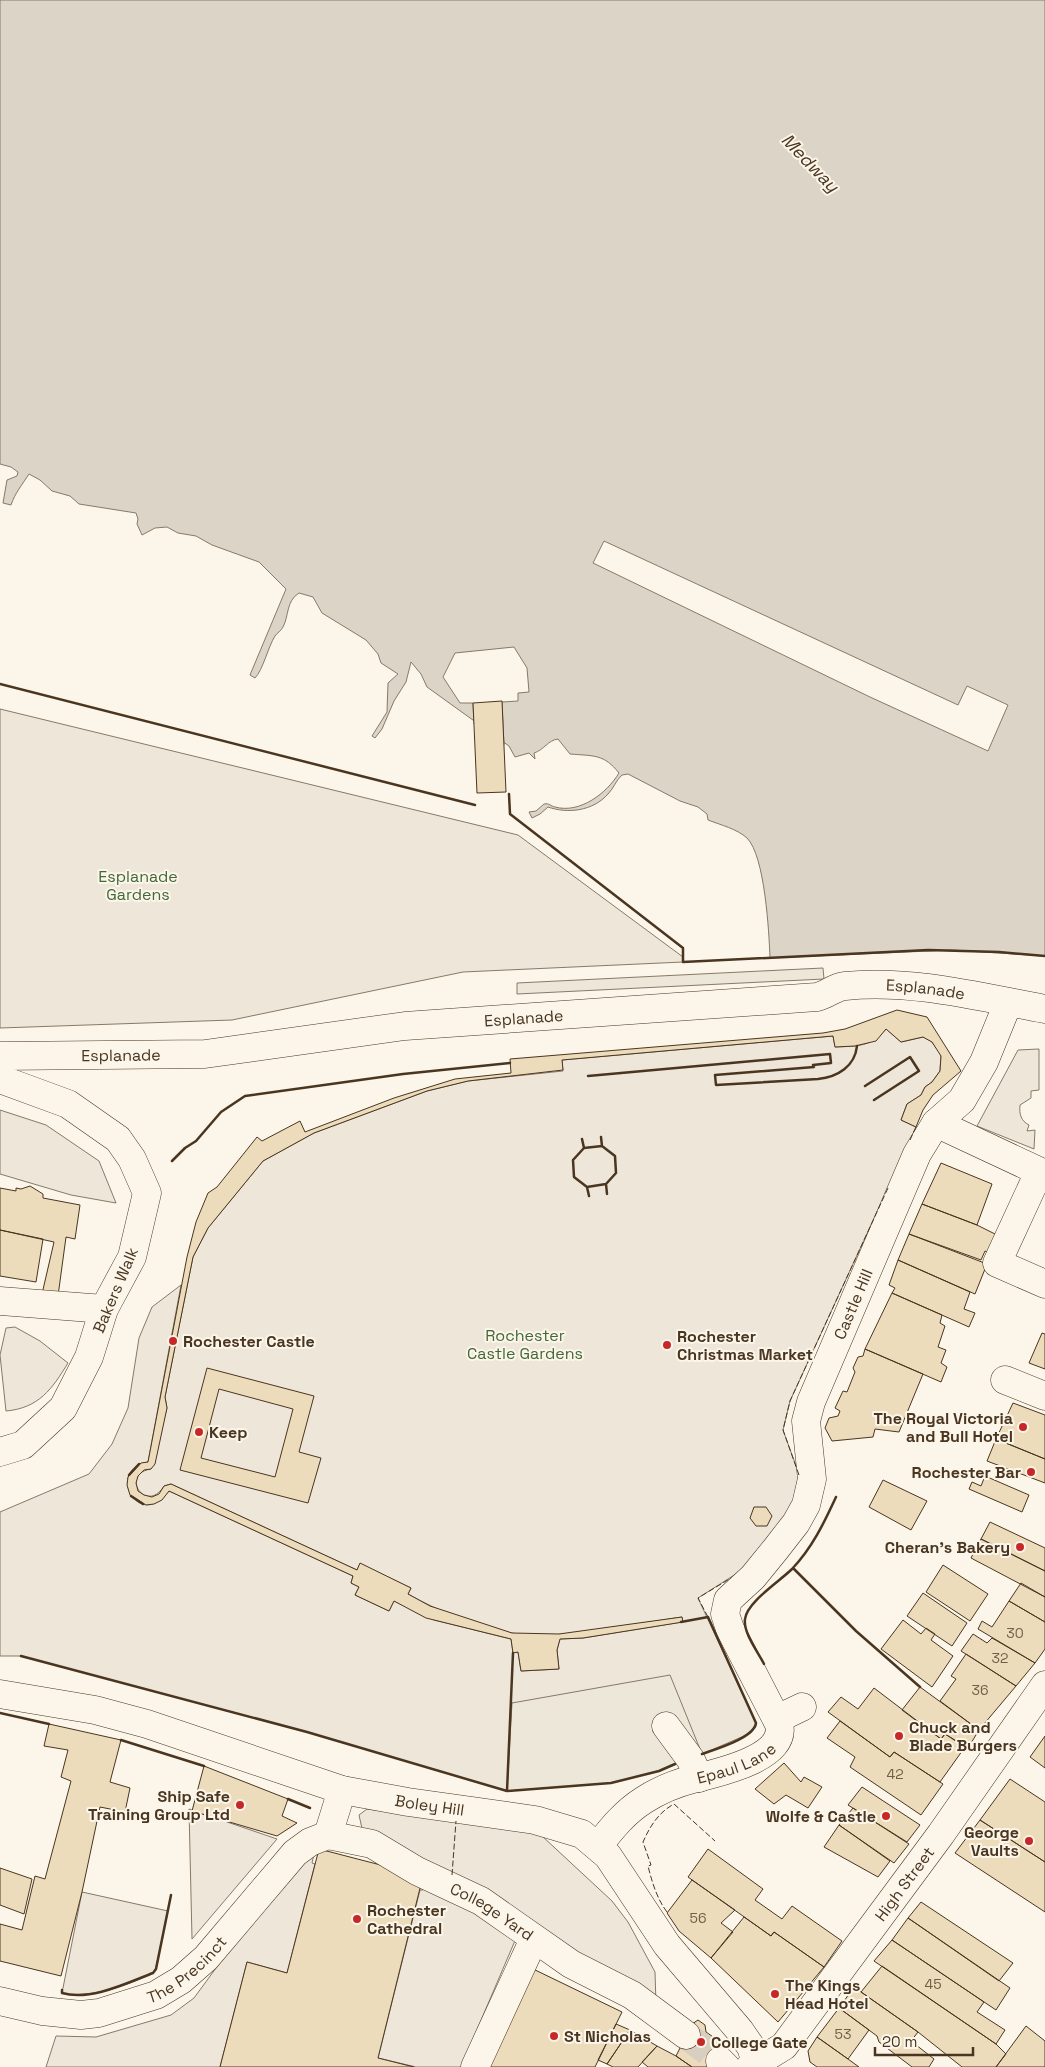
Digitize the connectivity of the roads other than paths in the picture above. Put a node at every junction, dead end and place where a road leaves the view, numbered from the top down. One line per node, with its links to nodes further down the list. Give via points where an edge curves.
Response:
1 (1008, 1002): 2 (street, Esplanade); 3 (street, Esplanade, via 920,988 844,986 817,997 405,1026 206,1054); 5 (street, Castle Hill, via 984,1062 962,1100)
2 (1045, 1009)
3 (0, 1056)
4 (0, 1079): 9 (street, Bakers Walk, via 68,1104 118,1139 136,1168 147,1193 132,1257)
5 (936, 1123): 6 (street); 13 (street, Castle Hill, via 917,1154 811,1402 806,1421 812,1479 806,1505 796,1524)
6 (1042, 1173): 7 (street, via 997,1263)
7 (1045, 1284)
8 (0, 1301): 9 (street)
9 (104, 1309): 12 (street, Bakers Walk, via 89,1357 63,1408 23,1445)
10 (1005, 1380): 11 (street)
11 (1045, 1396)
12 (0, 1452)
13 (726, 1606): 17 (street, Epaul Lane, via 730,1629)
14 (1045, 1685): 26 (street, High Street, via 941,1834 784,2046)
15 (0, 1694): 20 (street, Boley Hill, via 95,1710 131,1720)
16 (802, 1706): 17 (street)
17 (777, 1719): 19 (street, Epaul Lane, via 780,1735 774,1746 763,1754)
18 (666, 1726): 19 (street, via 691,1760)
19 (699, 1778): 22 (street, Epaul Lane, via 655,1794 634,1807)
20 (342, 1790): 21 (street); 22 (street, Boley Hill, via 535,1820 582,1834)
21 (328, 1835): 23 (street, College Yard, via 372,1844 481,1902); 24 (street, The Precinct, via 310,1842 283,1864 206,1958 181,1980 156,1995 90,2014 42,2011)
22 (598, 1846): 26 (street, Boley Hill, via 669,1948 746,2039)
23 (534, 1939): 25 (street, College Yard, via 571,1964 632,1995); 27 (street)
24 (0, 2001)
25 (686, 2035)
26 (757, 2065)
27 (476, 2067)

